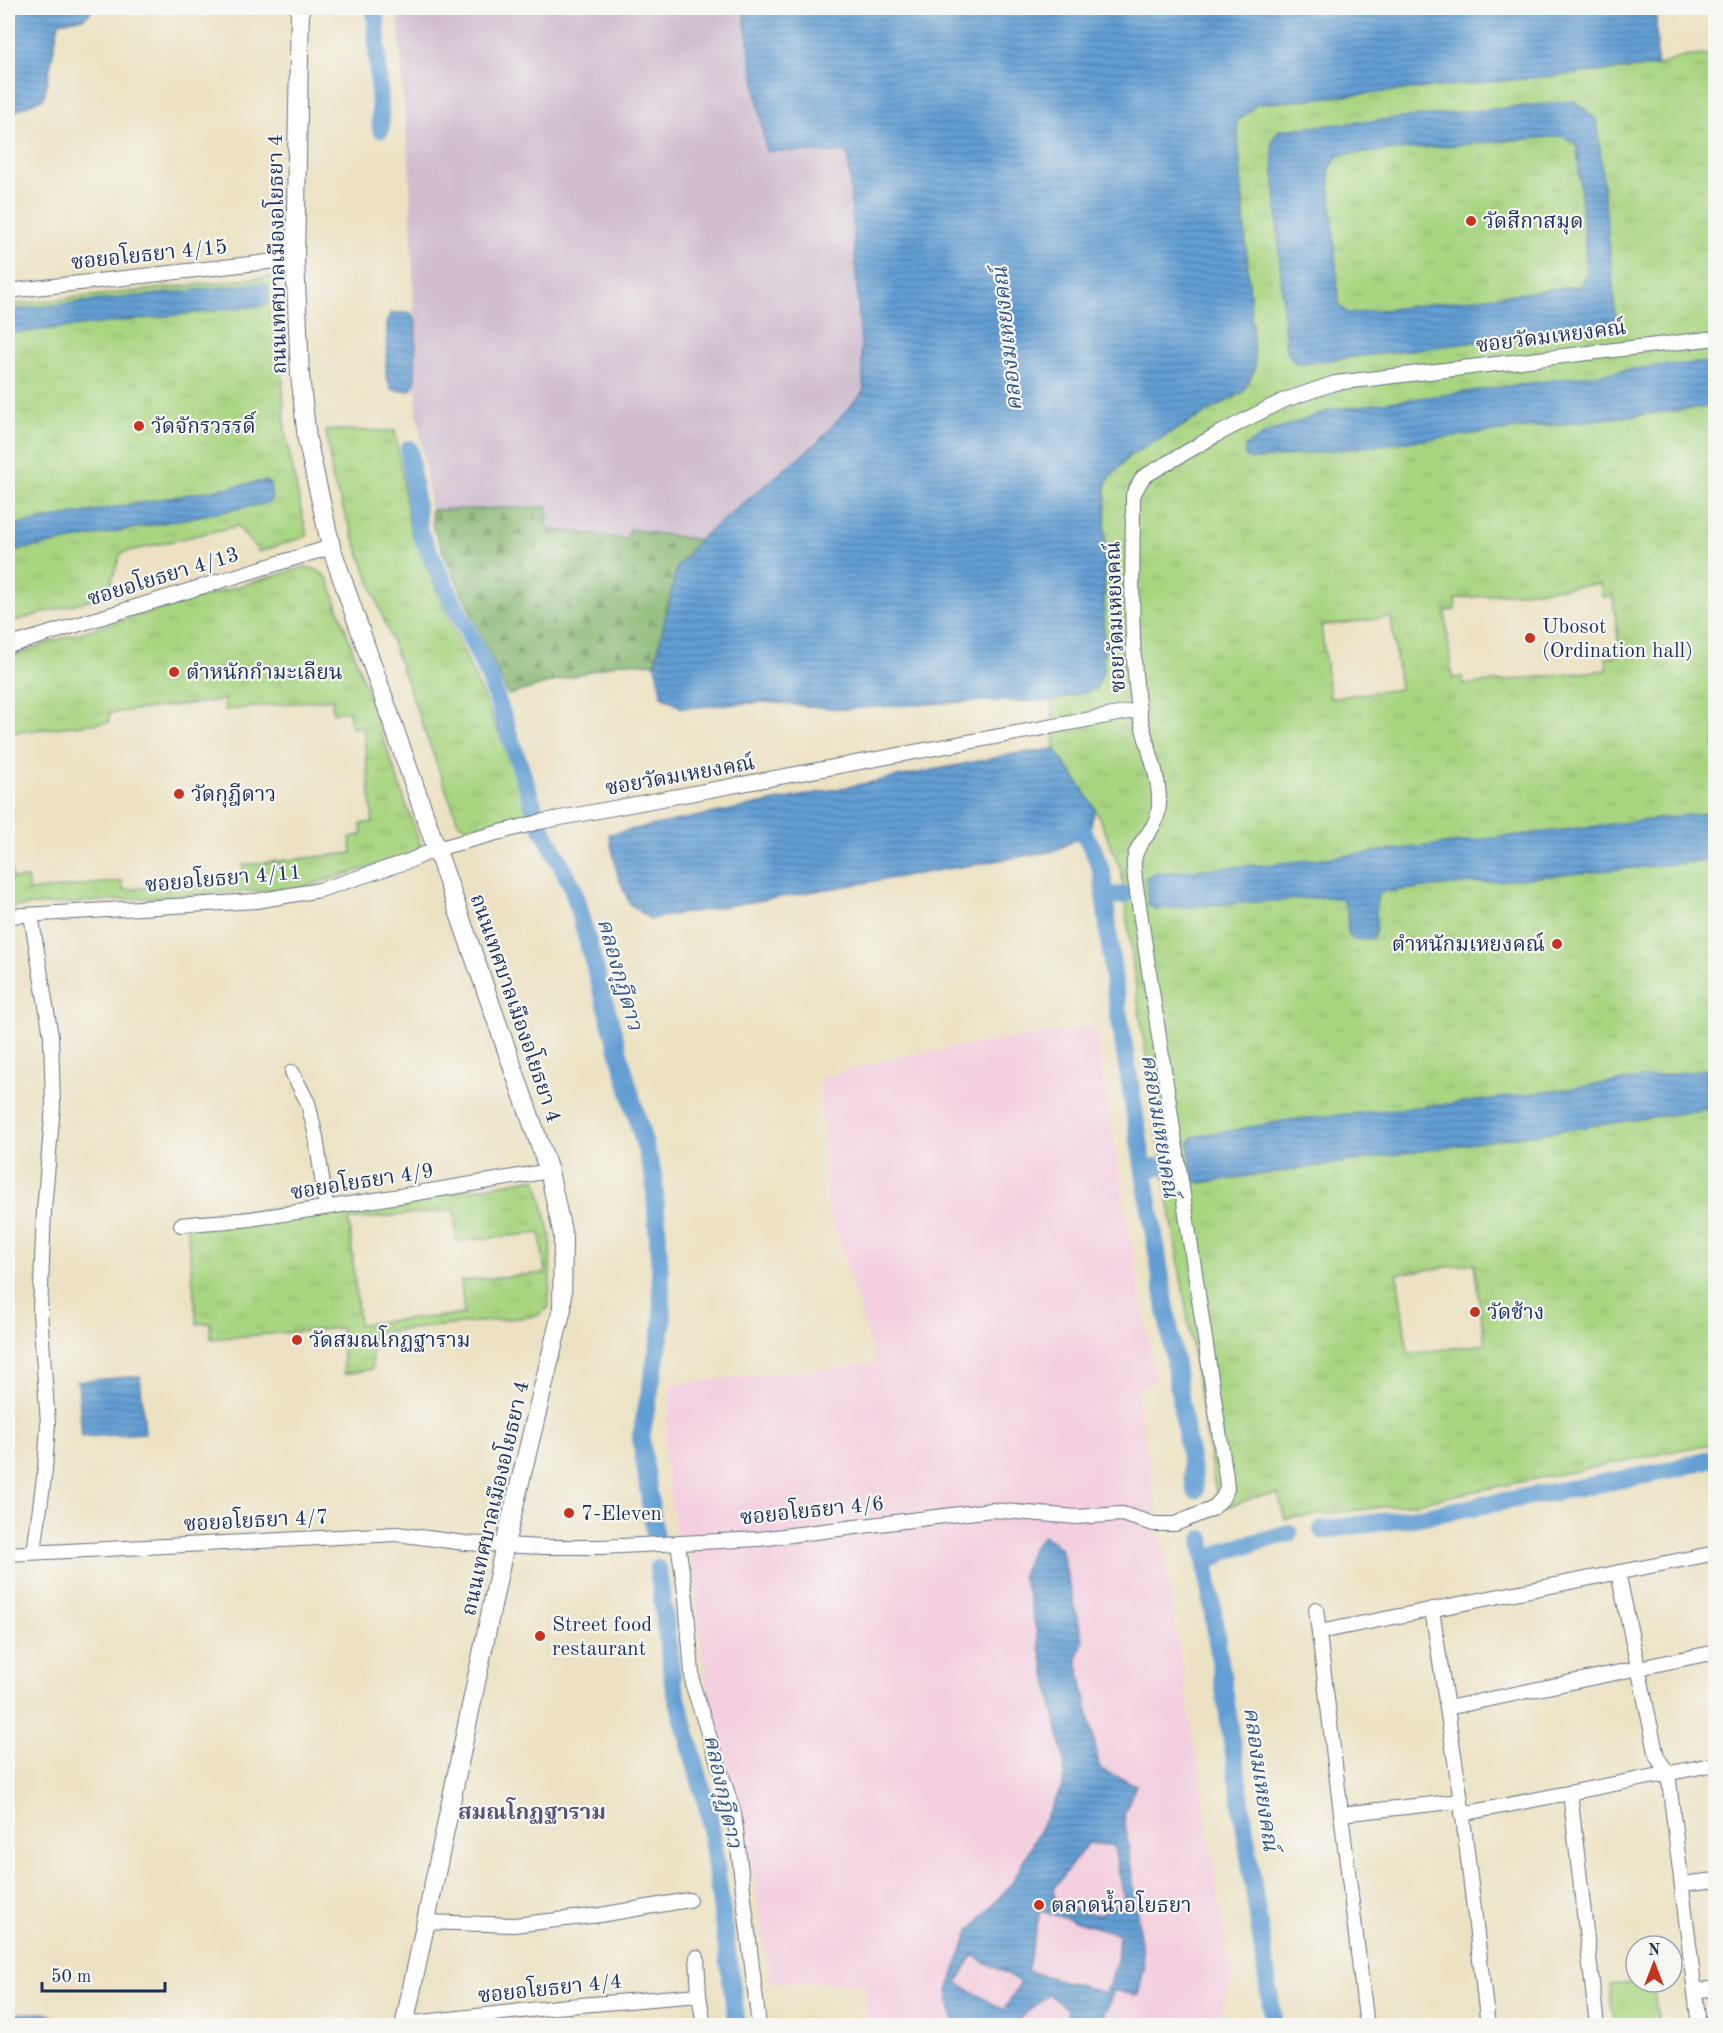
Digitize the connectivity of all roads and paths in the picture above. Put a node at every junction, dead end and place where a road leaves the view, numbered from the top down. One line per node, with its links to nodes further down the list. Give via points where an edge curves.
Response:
1 (300, 8): 2 (street, ถนนเทศบาลเมืองอโยธยา 4)
2 (295, 259): 3 (street, ซอยอโยธยา 4/15); 5 (street, ถนนเทศบาลเมืองอโยธยา 4, via 307,439)
3 (8, 291)
4 (1716, 338): 7 (street, ซอยวัดมเหยงคณ์, via 1335,383 1282,401 1143,477 1133,495)
5 (331, 547): 6 (street, ซอยอโยธยา 4/13); 8 (street, ถนนเทศบาลเมืองอโยธยา 4)
6 (8, 646)
7 (1139, 710): 8 (street, ซอยวัดมเหยงคณ์, via 538,822); 15 (street, ซอยอโยธยา 4/6, via 1159,784 1159,806 1156,823 1134,861 1135,879 1227,1489 1222,1499 1212,1509 1175,1524 1154,1524 1122,1514 1077,1517 992,1510 759,1539)
8 (436, 849): 9 (street, ซอยอโยธยา 4/11, via 320,890 256,901); 12 (street, ถนนเทศบาลเมืองอโยธยา 4)
9 (31, 915): 10 (street, ซอยอโยธยา 4/11); 17 (street, via 51,1036 53,1106 40,1312 48,1424)
10 (8, 916)
11 (292, 1072): 13 (street, via 308,1103)
12 (549, 1171): 13 (street, ซอยอโยธยา 4/9); 16 (street, ถนนเทศบาลเมืองอโยธยา 4, via 563,1236 562,1309)
13 (326, 1207): 14 (street, ซอยอโยธยา 4/9)
14 (181, 1225)
15 (678, 1543): 16 (street, ซอยอโยธยา 4/6, via 566,1547); 42 (street, via 693,1686 734,1813)
16 (505, 1544): 17 (street, ซอยอโยธยา 4/7, via 397,1534); 35 (street, ถนนเทศบาลเมืองอโยธยา 4)
17 (34, 1552): 19 (street, ซอยอโยธยา 4/7)
18 (1716, 1553): 20 (street)
19 (8, 1554)
20 (1618, 1572): 22 (street); 25 (street)
21 (1316, 1609): 23 (street)
22 (1432, 1609): 23 (street); 26 (street)
23 (1319, 1632): 31 (street)
24 (1716, 1652): 25 (street)
25 (1638, 1668): 26 (street); 28 (street, via 1657,1757)
26 (1447, 1708): 30 (street)
27 (1716, 1764): 28 (street)
28 (1668, 1773): 29 (street); 33 (street)
29 (1570, 1793): 30 (street); 45 (street)
30 (1462, 1808): 31 (street); 44 (street)
31 (1341, 1814): 43 (street)
32 (1716, 1880): 33 (street)
33 (1682, 1884): 38 (street)
34 (689, 1900): 35 (street, via 514,1925)
35 (426, 1922): 40 (street, ถนนเทศบาลเมืองอโยธยา 4)
36 (697, 1957): 39 (street)
37 (1716, 1988): 38 (street)
38 (1695, 1990): 46 (street)
39 (699, 1995): 40 (street, ซอยอโยธยา 4/4); 41 (street)
40 (404, 2025)
41 (704, 2025)
42 (759, 2025)
43 (1368, 2025)
44 (1488, 2025)
45 (1597, 2025)
46 (1699, 2025)

